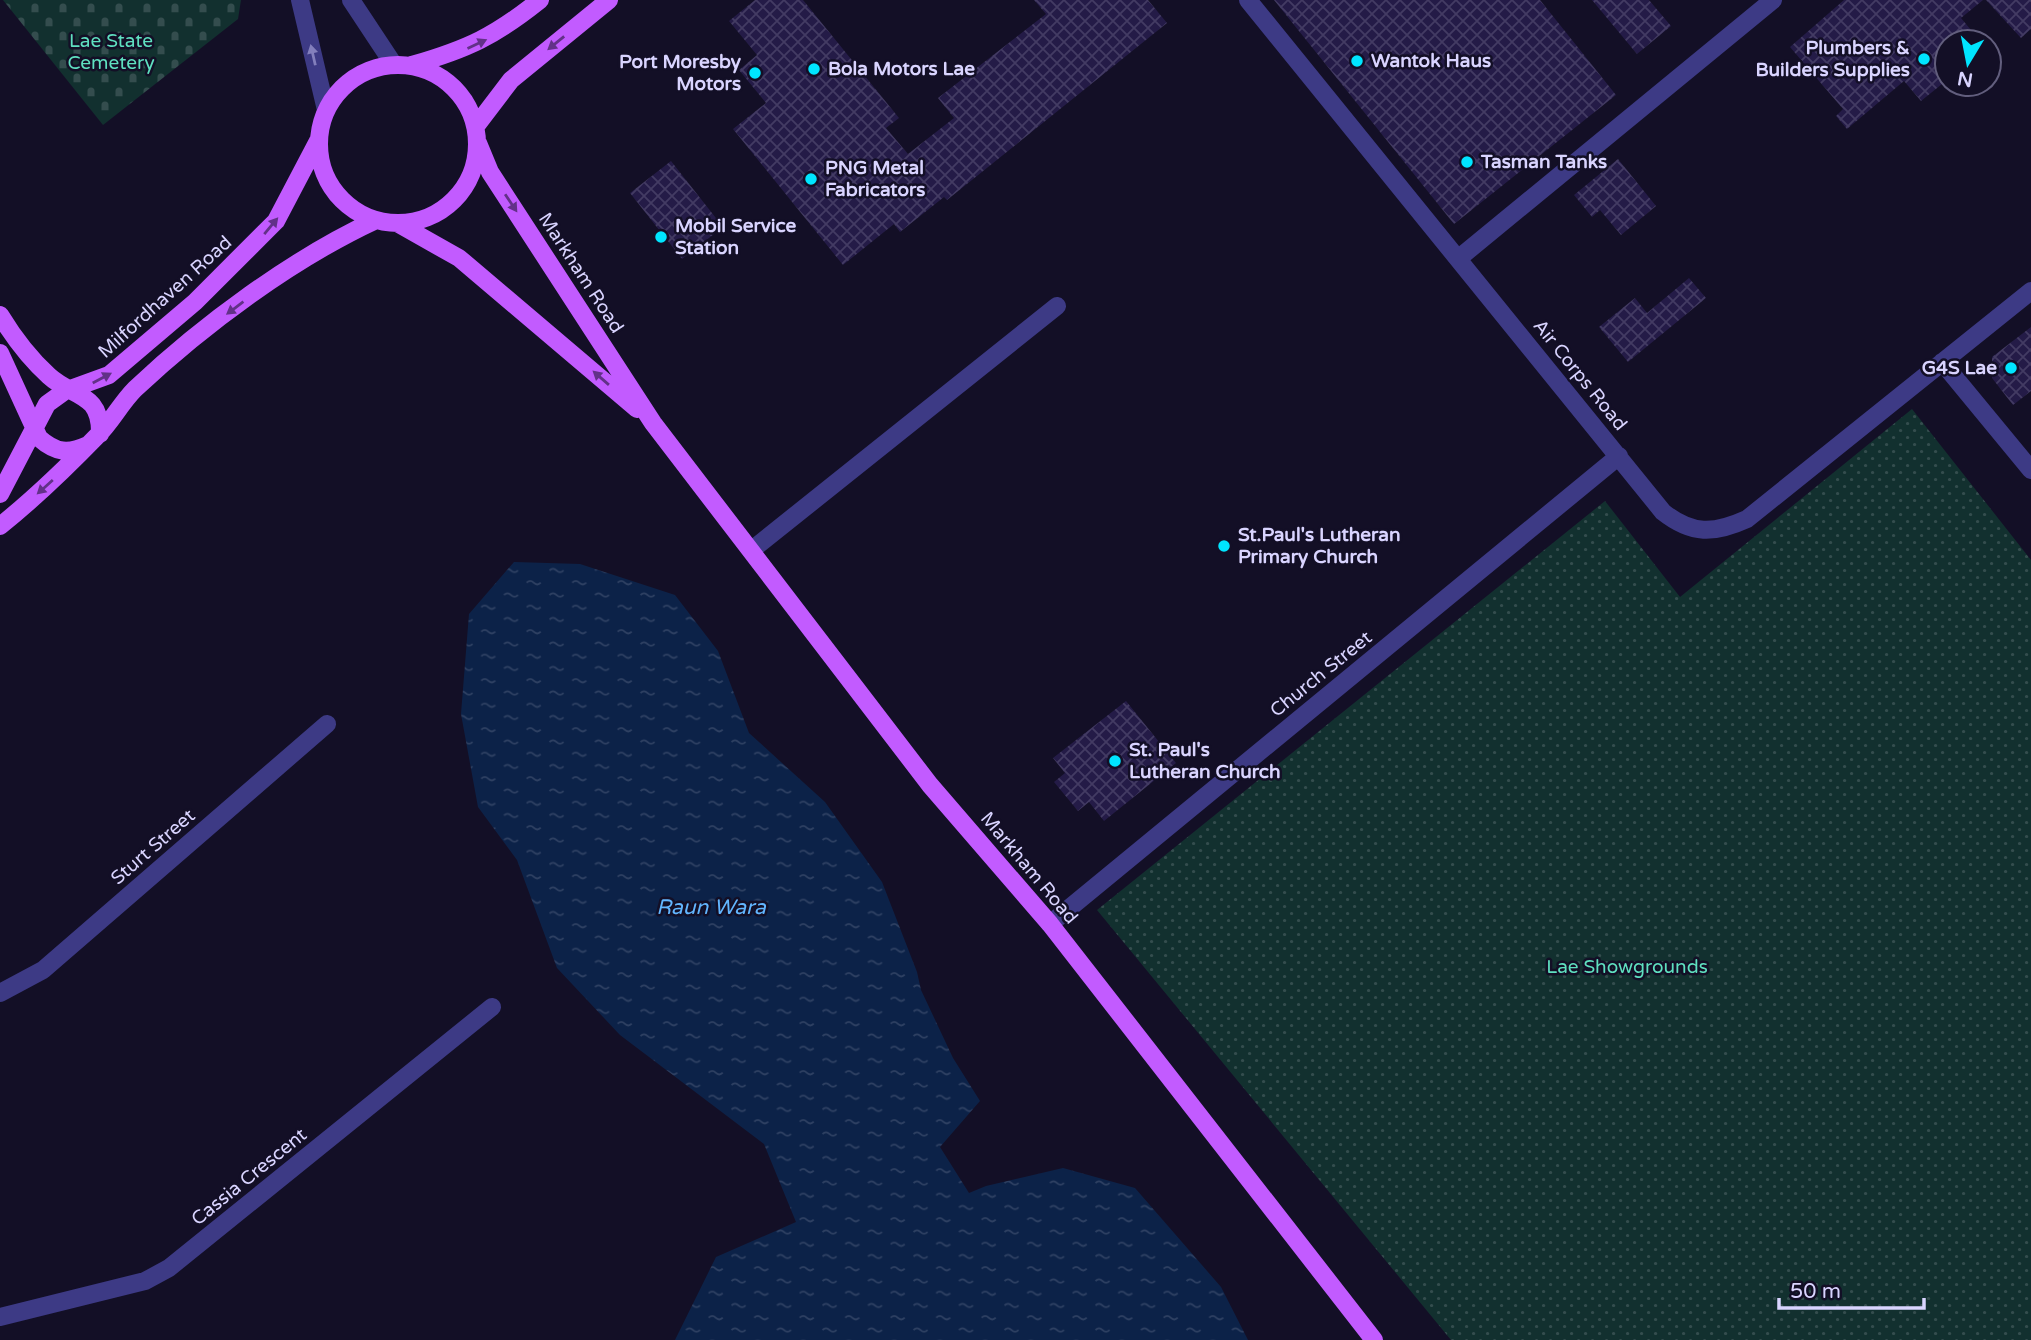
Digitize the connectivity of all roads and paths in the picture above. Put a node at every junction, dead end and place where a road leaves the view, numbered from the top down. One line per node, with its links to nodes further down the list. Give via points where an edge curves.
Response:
1 (300, 0): 8 (street, one-way to 1)
2 (351, 0): 7 (street)
3 (540, 0): 7 (main road, one-way to 3, via 462,50 494,35)
4 (609, 0): 9 (main road, one-way to 9, via 511,80)
5 (1248, 0): 13 (street, Air Corps Road)
6 (1773, 0): 13 (street)
7 (403, 65): 8 (main road, via 378,66 354,76 335,93); 9 (main road, via 428,70 450,83 467,102)
8 (326, 110): 10 (main road)
9 (477, 135): 12 (main road, via 474,168 463,191 444,209 422,220); 20 (main road, Markham Road, one-way to 20, via 491,172)
10 (318, 141): 11 (main road, via 321,167 333,191 352,209); 19 (main road, Milfordhaven Road, one-way to 10, via 109,375 195,302 256,242 276,221)
11 (376, 220): 12 (main road); 22 (main road, one-way to 22, via 344,235 237,306 133,391)
12 (396, 223): 20 (main road, Markham Road, one-way to 12, via 459,258)
13 (1459, 257): 23 (street, Air Corps Road)
14 (2031, 291): 18 (street, Air Corps Road)
15 (1057, 306): 27 (street)
16 (0, 315): 19 (main road, via 37,365)
17 (0, 353): 21 (main road)
18 (1942, 362): 23 (street, Air Corps Road, via 1747,519 1726,529 1710,532 1679,525 1663,512); 24 (street)
19 (72, 390): 21 (main road, Milfordhaven Road, via 47,404); 22 (main road, via 100,417)
20 (653, 423): 27 (main road, Markham Road)
21 (34, 431): 22 (main road, via 57,451 67,453); 25 (main road, Milfordhaven Road)
22 (94, 439): 26 (main road, one-way to 26)
23 (1619, 456): 29 (street, Church Street)
24 (2031, 470)
25 (0, 494)
26 (0, 526)
27 (752, 549): 29 (main road, Markham Road, via 930,785)
28 (327, 724): 30 (street, Sturt Street, via 43,970)
29 (1050, 924): 33 (main road, Markham Road)
30 (0, 993)
31 (492, 1007): 32 (street, Cassia Crescent, via 169,1268 145,1281)
32 (0, 1317)
33 (1374, 1340)

